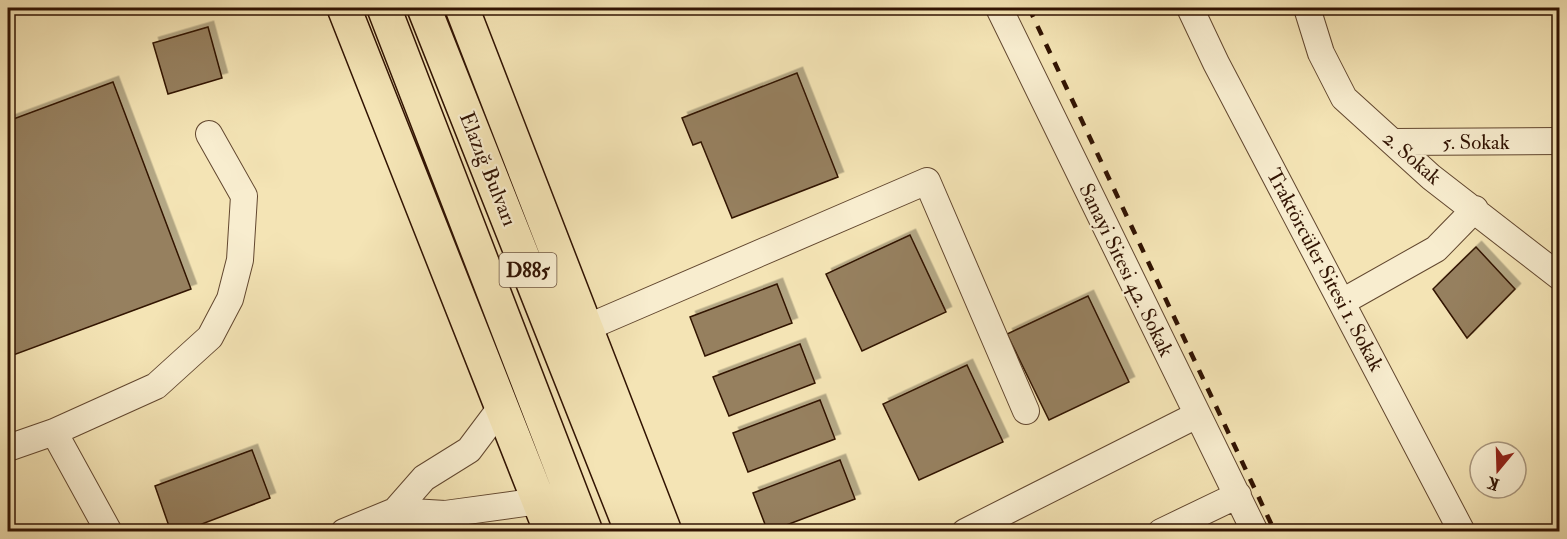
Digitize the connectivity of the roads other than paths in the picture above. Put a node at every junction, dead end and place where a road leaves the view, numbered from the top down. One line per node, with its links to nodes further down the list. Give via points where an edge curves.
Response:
1 (344, 8): 15 (highway)
2 (384, 8): 26 (highway, Elazığ Bulvarı / D885)
3 (424, 8): 27 (highway, Elazığ Bulvarı / D885)
4 (462, 8): 14 (highway)
5 (999, 8): 17 (street, Sanayi Sitesi 42. Sokak)
6 (1190, 8): 13 (street, Traktörcüler Sitesi 1. Sokak)
7 (1307, 8): 10 (street, 2. Sokak, via 1321,53 1344,98)
8 (209, 134): 18 (street, via 244,196 240,260 230,299 210,337 156,386)
9 (1560, 141): 10 (street, 5. Sokak)
10 (1393, 142): 11 (street, 2. Sokak, via 1431,177)
11 (1474, 208): 12 (street, 2. Sokak); 13 (street, via 1436,249)
12 (1560, 277)
13 (1342, 302): 32 (street, Traktörcüler Sitesi 1. Sokak)
14 (586, 328): 16 (street, via 927,181); 28 (highway)
15 (502, 406): 21 (highway); 22 (street, via 469,450 424,478)
16 (1026, 411)
17 (1197, 416): 20 (street, Sanayi Sitesi 42. Sokak); 29 (street)
18 (54, 432): 19 (street); 23 (street)
19 (8, 448)
20 (1238, 495): 30 (street); 31 (street, Sanayi Sitesi 42. Sokak)
21 (539, 501): 22 (street, via 445,514); 25 (highway)
22 (396, 512): 24 (street)
23 (109, 531)
24 (344, 531)
25 (551, 531)
26 (586, 531)
27 (632, 531)
28 (665, 531)
29 (965, 531)
30 (1161, 531)
31 (1255, 531)
32 (1462, 531)

